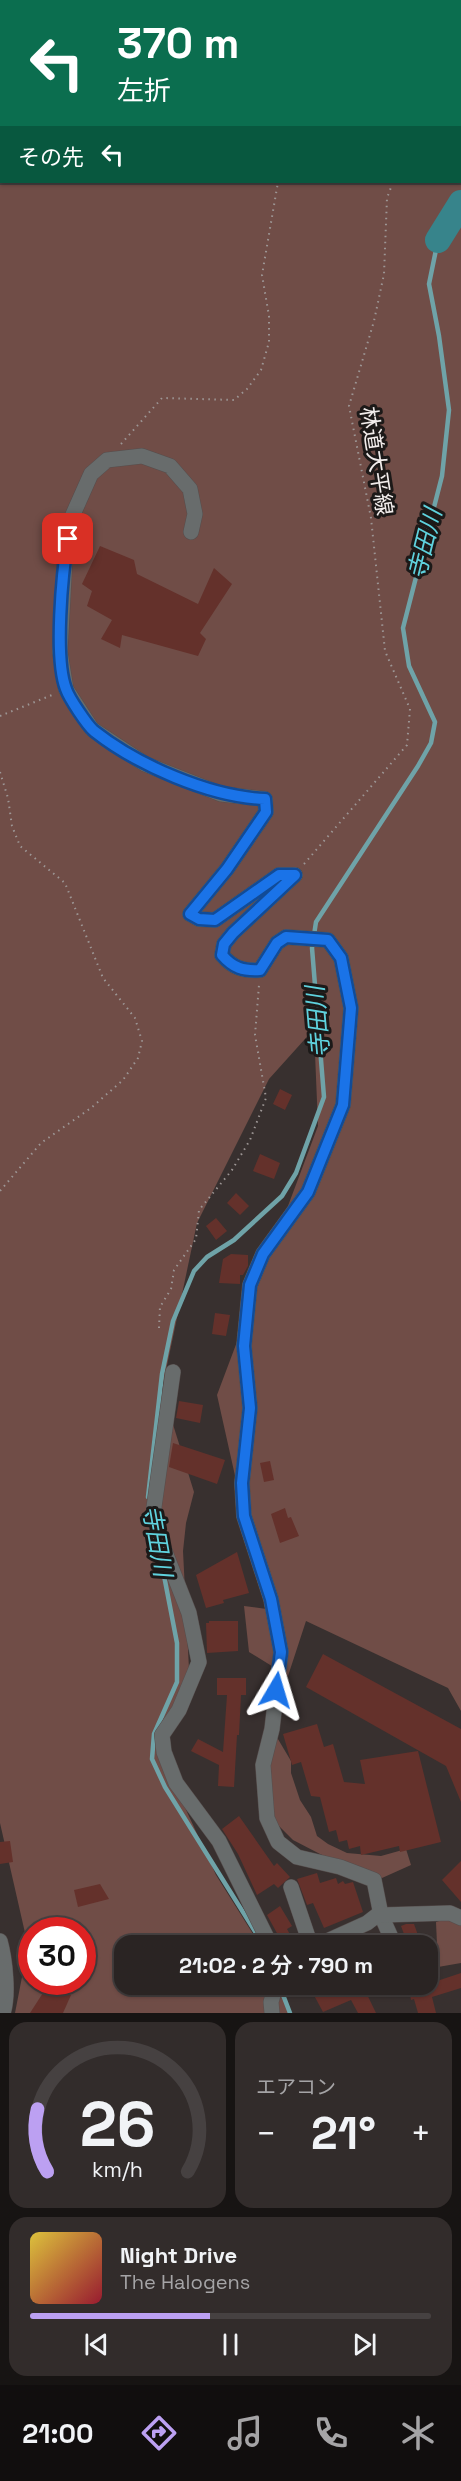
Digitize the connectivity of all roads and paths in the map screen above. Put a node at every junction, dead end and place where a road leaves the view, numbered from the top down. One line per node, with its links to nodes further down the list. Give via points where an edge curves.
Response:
1 (278, 183): 3 (path, via 262,275 269,342 261,370 234,400 162,398)
2 (393, 183): 8 (path, 林道大平線, via 387,198 384,274 349,405 372,518 385,651 410,709 407,745)
3 (107, 460): 4 (street, via 142,456 170,465 190,489 195,514); 5 (street, via 92,474 71,519 60,652)
4 (191, 532)
5 (66, 689): 6 (path); 8 (street, via 92,729 145,764 221,794 265,799 266,812 190,914 215,920 279,875)
6 (0, 716)
7 (0, 772): 10 (path, via 20,846 65,883 104,978 135,1018 142,1041 138,1058 123,1080 41,1143)
8 (295, 875): 9 (street, via 224,944 222,955 229,964)
9 (260, 970): 11 (path, via 255,1035 266,1098 250,1140 200,1210 196,1239 174,1270 171,1289 160,1307); 14 (street, via 277,943 286,937 328,940 341,958 351,1008 343,1105 308,1192 263,1254 250,1285 244,1346 250,1408 242,1483 244,1516 271,1599 281,1652 272,1729 263,1765 267,1818 278,1842 297,1857 374,1880)
10 (0, 1191)
11 (159, 1328)
12 (173, 1372): 16 (street, via 154,1506 158,1534 189,1613 199,1662 179,1710 162,1735 164,1752 176,1783 219,1841)
13 (291, 1887): 17 (street)
14 (381, 1915): 15 (street, via 450,1913); 18 (street); 19 (street)
15 (461, 1918)
16 (266, 1935)
17 (307, 1935)
18 (340, 1935)
19 (390, 1935)
20 (0, 1941): 21 (street)
21 (3, 2013)

